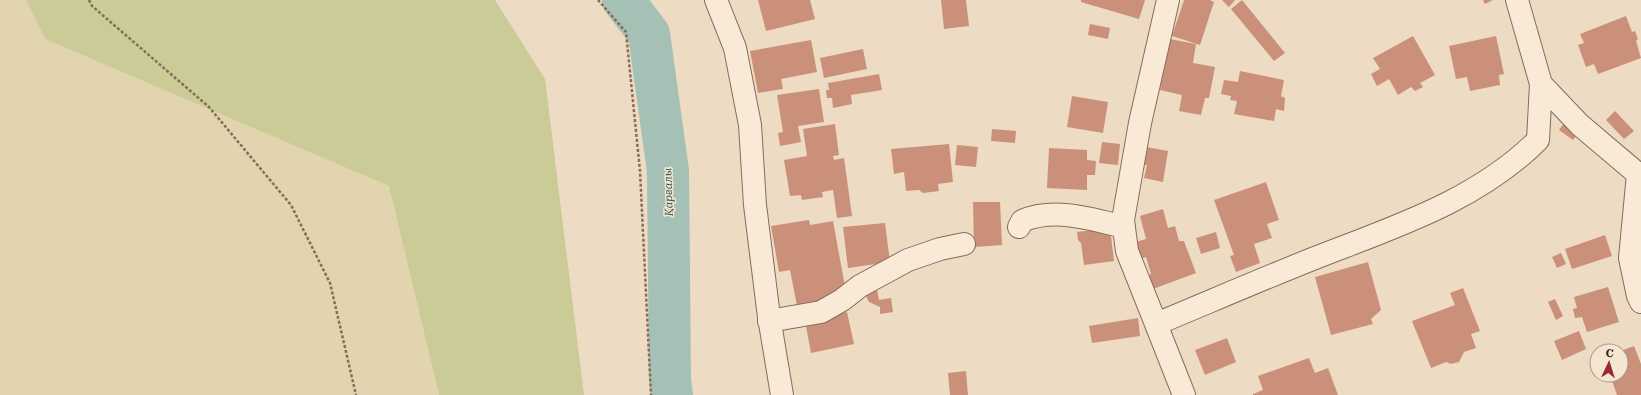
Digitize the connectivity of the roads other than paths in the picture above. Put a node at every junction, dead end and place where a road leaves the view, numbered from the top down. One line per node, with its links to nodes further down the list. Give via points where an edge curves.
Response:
1 (716, 0): 10 (street, via 735,48 750,125 756,205)
2 (1168, 0): 7 (street, via 1140,123 1123,220)
3 (1517, 0): 4 (street)
4 (1540, 84): 5 (street, via 1580,126); 11 (street, via 1538,140 1521,157 1494,177 1413,221)
5 (1640, 174): 9 (street, via 1630,258)
6 (1019, 227): 7 (street, via 1022,221 1034,216 1051,215 1072,216)
7 (1124, 227): 11 (street, via 1127,251)
8 (964, 244): 10 (street, via 908,260 860,286 821,312)
9 (1641, 302)
10 (770, 321): 12 (street)
11 (1156, 324): 13 (street)
12 (782, 395)
13 (1184, 395)

